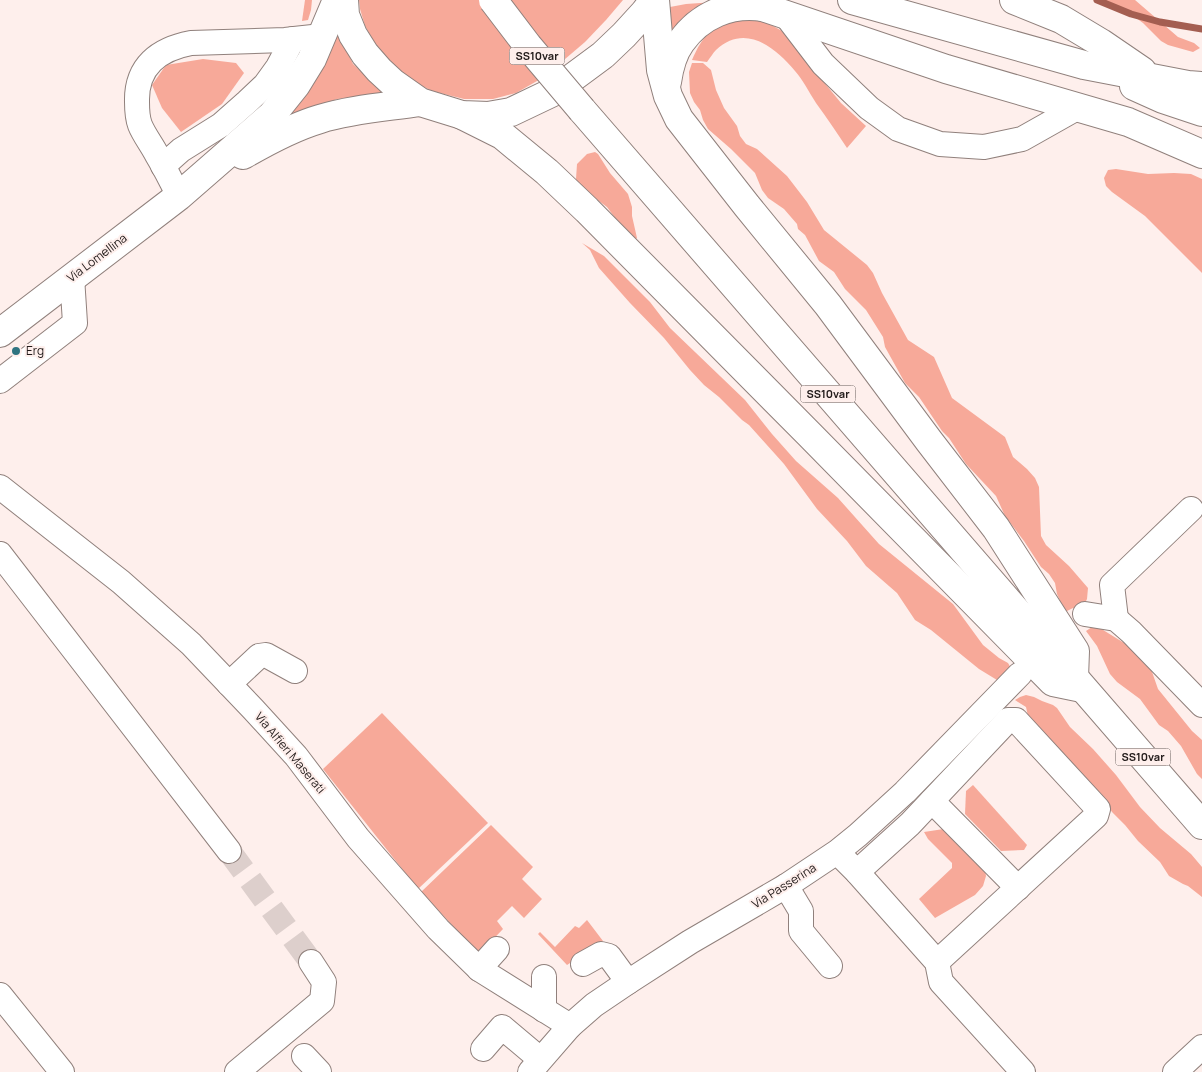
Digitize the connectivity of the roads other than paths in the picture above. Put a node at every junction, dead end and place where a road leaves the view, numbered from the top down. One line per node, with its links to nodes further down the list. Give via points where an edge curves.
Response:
1 (337, 0): 9 (main road)
2 (344, 0): 15 (main road, via 345,15 365,54 393,84)
3 (493, 0): 34 (main road, SS10var, bridge, via 582,110)
4 (654, 0): 14 (main road, via 661,70); 18 (main road, via 624,35 553,92 511,112 488,116)
5 (742, 0): 8 (main road)
6 (854, 0): 11 (main road)
7 (1014, 0): 12 (main road, via 1061,19)
8 (781, 12): 14 (main road, via 751,6 737,7 724,9 699,22 680,42 674,56 669,68); 16 (main road, via 946,69); 16 (street, via 823,64 869,108 898,129 940,144 984,147 1022,139)
9 (322, 36): 10 (street); 23 (main road, via 312,59 272,115)
10 (294, 39): 22 (street, via 265,85 222,125 181,150); 22 (street, via 191,42 156,57 144,69 137,98 140,125)
11 (1084, 65): 12 (main road); 17 (main road)
12 (1151, 78): 13 (main road)
13 (1202, 86)
14 (668, 96): 34 (main road, via 679,119 828,305 996,528 1075,651)
15 (420, 102): 18 (main road); 23 (main road, via 352,111 320,119 256,147)
16 (1077, 108): 19 (main road)
17 (1202, 112)
18 (462, 115): 34 (main road, via 502,135 547,172 1053,682)
19 (1128, 122): 20 (main road); 21 (main road)
20 (1202, 125)
21 (1202, 154)
22 (163, 166): 23 (street)
23 (186, 190): 24 (main road, Via Lomellina)
24 (72, 277): 25 (main road, Via Lomellina); 26 (street, via 75,323)
25 (0, 333)
26 (0, 381)
27 (0, 487): 35 (street, Via Alfieri Maserati, via 121,582)
28 (1191, 508): 31 (street, via 1112,586)
29 (0, 554): 39 (street)
30 (1085, 614): 31 (street)
31 (1116, 619): 36 (street)
32 (295, 671): 35 (street, via 266,655 259,656)
33 (1020, 674): 40 (street, Via Passerina, via 904,792)
34 (1079, 683): 38 (main road, SS10var)
35 (229, 684): 49 (street, Via Alfieri Maserati, via 296,756 358,838 438,929)
36 (1202, 705)
37 (932, 801): 41 (street); 43 (street); 43 (street, via 1008,720 1016,720 1098,809 1096,816)
38 (1202, 825)
39 (229, 851)
40 (837, 852): 41 (street); 42 (street, Via Passerina)
41 (857, 872): 46 (street)
42 (786, 886): 48 (street, via 802,911 801,931); 51 (street, Via Passerina)
43 (1018, 888): 46 (street)
44 (496, 949): 49 (street)
45 (311, 962): 59 (street, via 324,982 322,1001)
46 (937, 962): 60 (street, via 941,982)
47 (583, 964): 51 (street, via 601,954 609,956)
48 (830, 966)
49 (479, 969): 53 (street, Via Alfieri Maserati)
50 (544, 977): 53 (street)
51 (628, 982): 54 (street, Via Passerina)
52 (0, 995): 58 (street)
53 (544, 1010): 54 (street, Via Alfieri Maserati)
54 (570, 1026): 57 (street, Via Passerina)
55 (1202, 1047): 61 (street)
56 (483, 1049): 57 (street, via 502,1027)
57 (535, 1066)
58 (62, 1072)
59 (237, 1072)
60 (1023, 1072)
61 (1175, 1072)

